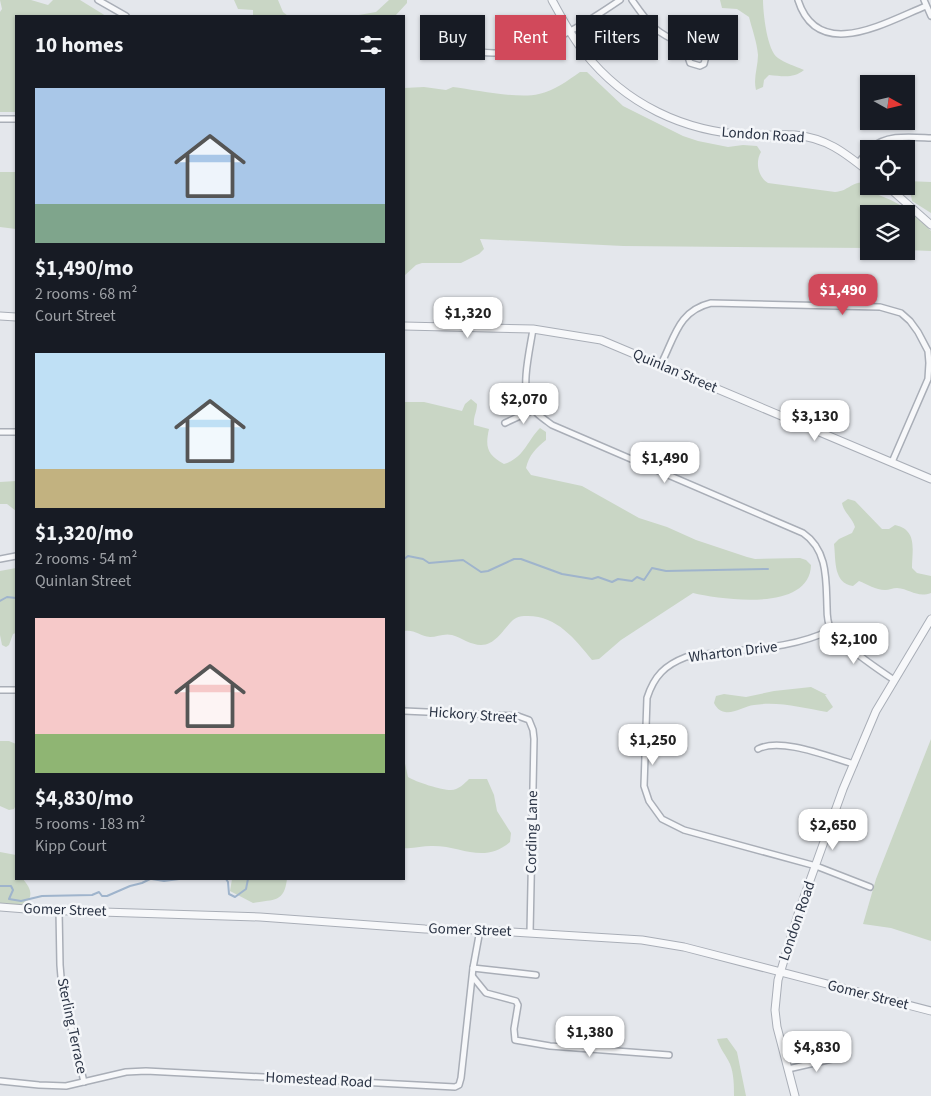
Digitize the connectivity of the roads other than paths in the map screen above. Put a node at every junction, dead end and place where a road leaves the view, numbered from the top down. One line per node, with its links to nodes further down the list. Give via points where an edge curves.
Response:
1 (98, 0): 7 (street)
2 (552, 0): 9 (street, London Road)
3 (620, 0): 9 (street)
4 (632, 0): 10 (street, via 651,26)
5 (798, 0): 6 (street, via 801,10 813,25 821,30 844,34 866,30)
6 (925, 3): 8 (street)
7 (123, 15)
8 (931, 16)
9 (570, 31): 12 (street, via 536,46 515,51); 18 (street, London Road, via 584,53 603,73 631,97 659,114 699,129 721,133 809,138 834,146)
10 (668, 38)
11 (684, 45): 11 (street, via 690,63 704,64 704,50)
12 (485, 52)
13 (0, 119): 14 (street)
14 (15, 119)
15 (931, 138): 16 (street)
16 (882, 140)
17 (860, 160): 18 (street)
18 (858, 163)
19 (897, 195): 20 (street)
20 (931, 225)
21 (0, 316): 22 (street)
22 (15, 316)
23 (405, 326): 24 (street, Quinlan Street)
24 (533, 329): 25 (street, Quinlan Street, via 602,340); 26 (street, via 527,387)
25 (661, 364): 30 (street, Quinlan Street); 30 (street, via 684,318 700,306 711,303 880,307 901,313 918,332 928,352 928,379)
26 (533, 410): 27 (street); 35 (street, via 552,425 809,537 823,559)
27 (505, 423)
28 (0, 432): 29 (street)
29 (15, 432)
30 (892, 462): 31 (street, Quinlan Street)
31 (931, 479)
32 (15, 556): 33 (street)
33 (0, 558)
34 (931, 619): 36 (street, London Road)
35 (831, 630): 36 (street, via 866,662); 43 (street, Wharton Drive, via 815,638 782,646 675,661 662,670 651,685 647,698 644,786 649,801 662,820 684,830)
36 (894, 680): 42 (street, London Road, via 876,711)
37 (0, 690): 38 (street)
38 (15, 690)
39 (405, 711): 40 (street, Hickory Street, via 518,716 529,720)
40 (533, 732): 48 (street, Cording Lane)
41 (758, 749): 42 (street, via 770,745 785,746)
42 (854, 764): 43 (street, London Road)
43 (816, 866): 44 (street, Wharton Drive); 50 (street, London Road)
44 (870, 887)
45 (0, 907): 46 (street, Gomer Street)
46 (59, 910): 47 (street, Gomer Street); 58 (street, Sterling Terrace, via 62,989)
47 (480, 930): 48 (street, Gomer Street); 49 (street, Homestead Road)
48 (530, 933): 50 (street, Gomer Street, via 615,937 675,945)
49 (474, 968): 51 (street); 52 (street, Homestead Road)
50 (780, 973): 53 (street, Gomer Street); 56 (street, London Road, via 775,1010)
51 (536, 975)
52 (473, 977): 54 (street, via 486,993 516,1001 514,1040 550,1046); 58 (street, Homestead Road, via 461,1078 455,1087 146,1071 126,1072)
53 (931, 1012)
54 (669, 1055)
55 (841, 1057): 56 (street)
56 (788, 1069): 59 (street, London Road)
57 (0, 1081): 58 (street, via 48,1086)
58 (84, 1082)
59 (795, 1096)

